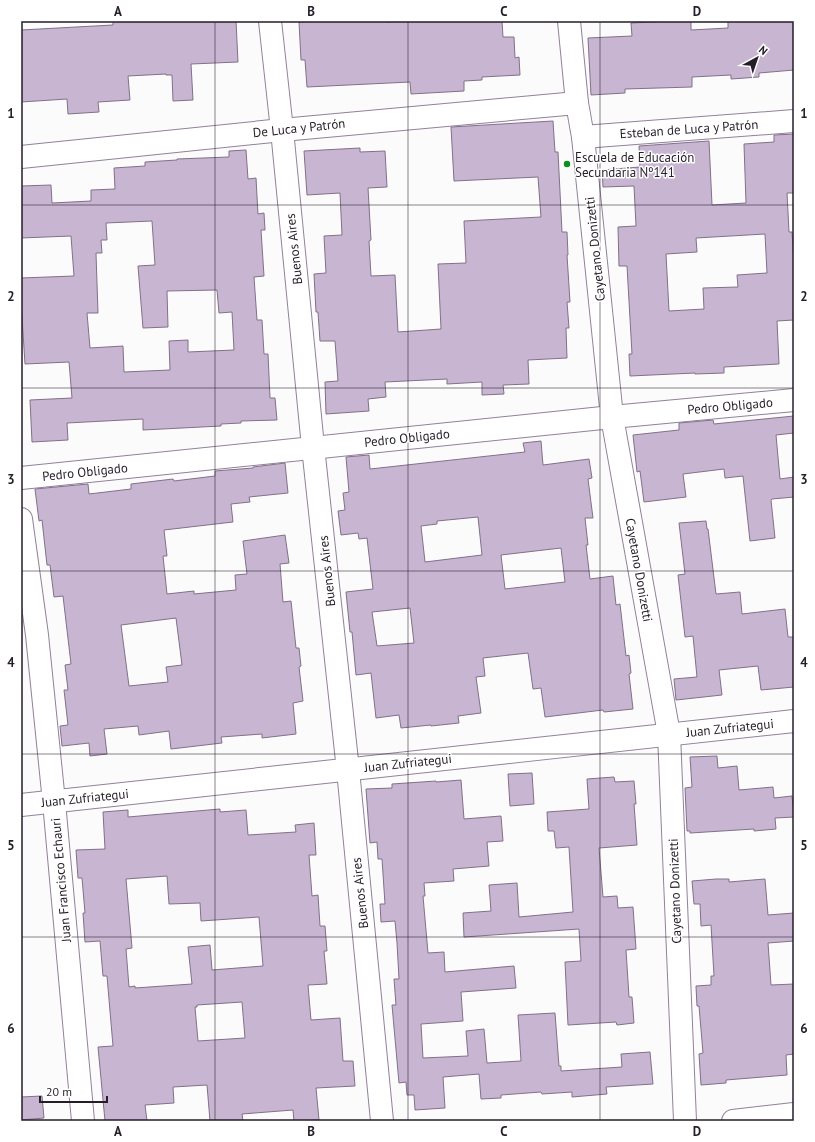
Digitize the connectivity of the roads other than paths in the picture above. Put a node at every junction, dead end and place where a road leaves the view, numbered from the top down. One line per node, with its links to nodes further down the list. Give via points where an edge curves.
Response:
1 (270, 21): 5 (street, Buenos Aires)
2 (569, 21): 3 (street, Cayetano Donizetti)
3 (577, 103): 5 (street, De Luca y Patrón); 6 (street, Cayetano Donizetti)
4 (794, 121): 6 (street, Esteban de Luca y Patrón)
5 (282, 130): 7 (street, De Luca y Patrón); 10 (street, Buenos Aires)
6 (583, 137): 9 (street, Cayetano Donizetti)
7 (21, 157)
8 (794, 400): 9 (street, Pedro Obligado)
9 (612, 417): 10 (street, Pedro Obligado); 14 (street, Cayetano Donizetti)
10 (313, 447): 11 (street, Pedro Obligado); 15 (street, Buenos Aires)
11 (21, 478)
12 (21, 519): 16 (street, Juan Francisco Echauri, via 37,635)
13 (794, 721): 14 (street, Juan Zufriategui)
14 (669, 734): 15 (street, Juan Zufriategui); 21 (street, Cayetano Donizetti)
15 (348, 770): 16 (street, Juan Zufriategui); 20 (street, Buenos Aires)
16 (54, 802): 17 (street, Juan Zufriategui); 19 (street, Juan Francisco Echauri)
17 (21, 805)
18 (794, 1114): 22 (street)
19 (83, 1121)
20 (382, 1121)
21 (685, 1121)
22 (733, 1121)

